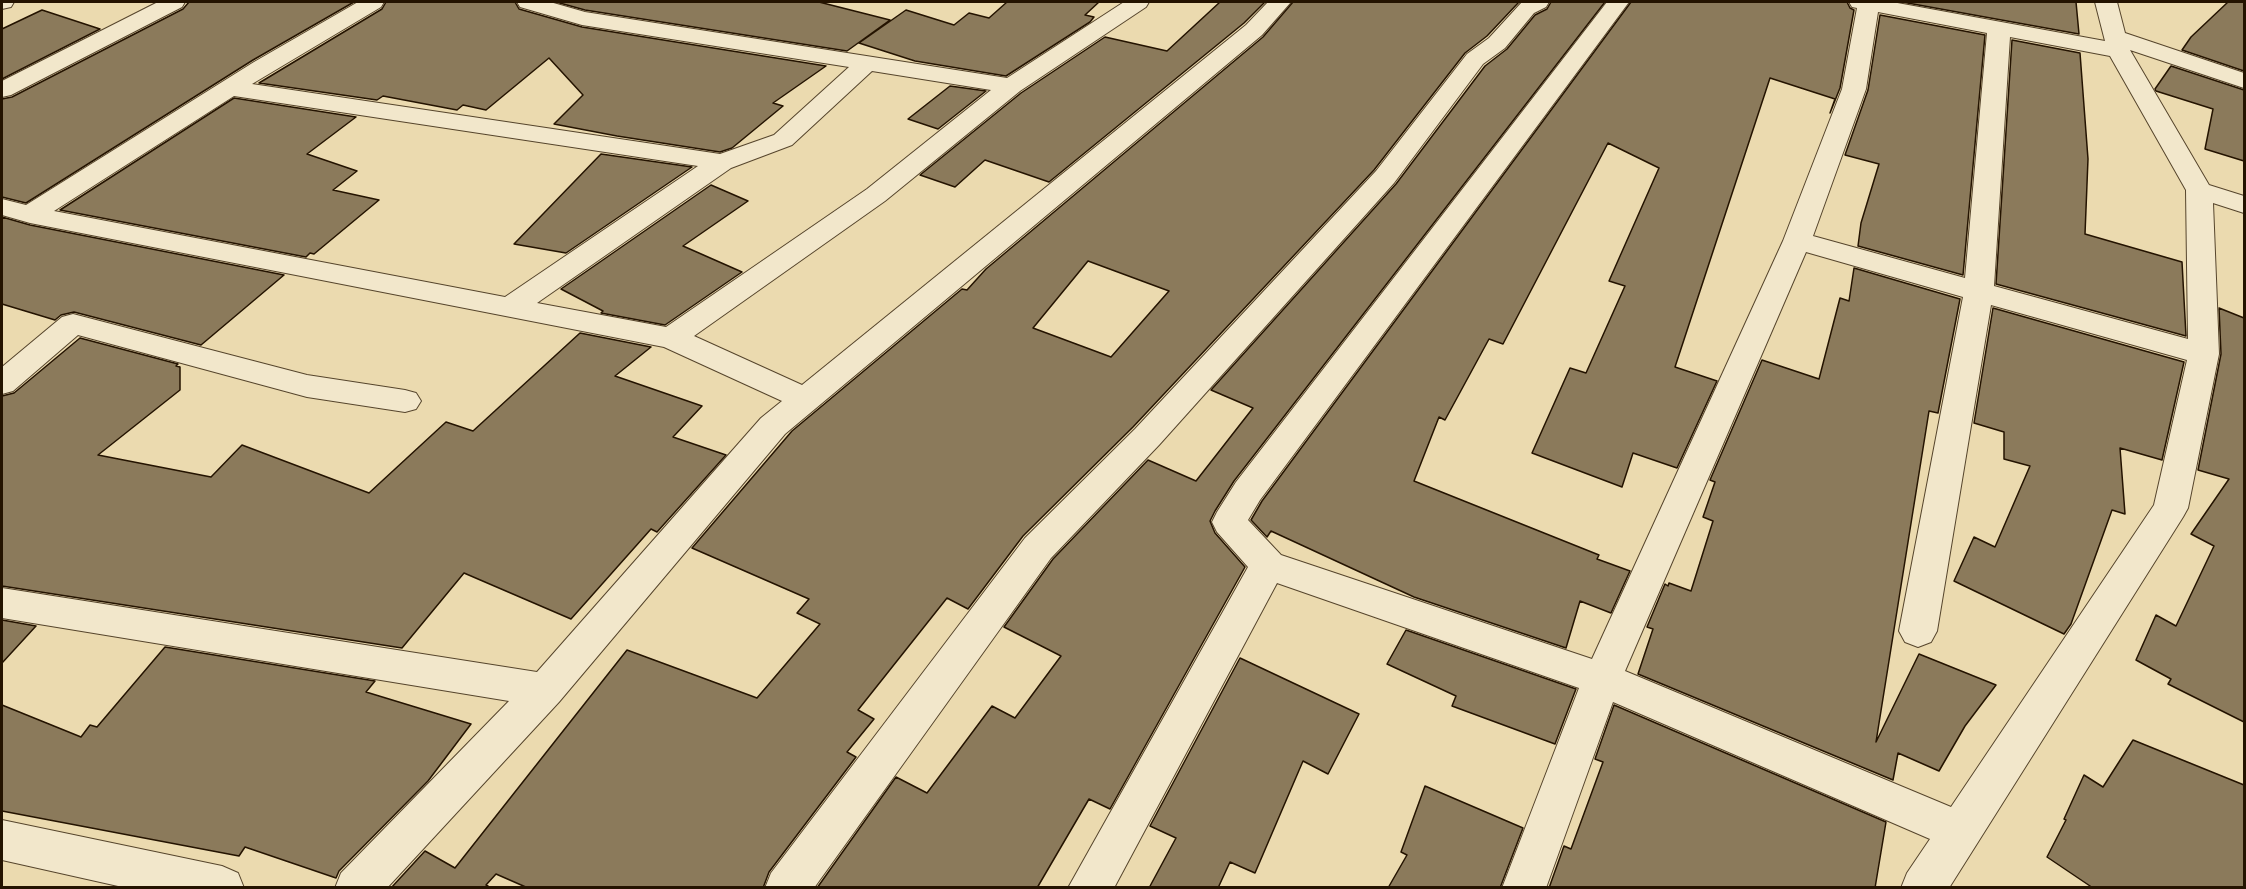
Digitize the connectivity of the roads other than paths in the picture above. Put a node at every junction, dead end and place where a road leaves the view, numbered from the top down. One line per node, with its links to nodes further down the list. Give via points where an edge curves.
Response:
1 (174, 2): 16 (street)
2 (373, 2): 15 (street)
3 (528, 2): 12 (street, via 582,18)
4 (1138, 2): 14 (street)
5 (1280, 2): 28 (street, via 1254,30)
6 (1538, 2): 39 (street, via 1526,8 1497,43 1475,59 1385,177 1147,437 1038,548)
7 (1618, 2): 30 (street, via 1229,522)
8 (1866, 2): 10 (street); 22 (street, via 1854,89)
9 (2106, 2): 11 (street)
10 (1999, 27): 11 (street); 23 (street)
11 (2118, 44): 13 (street); 18 (street)
12 (865, 65): 14 (street); 17 (street, via 783,140)
13 (2244, 81)
14 (1011, 87): 25 (street, via 876,195)
15 (230, 88): 17 (street); 21 (street)
16 (2, 90)
17 (722, 162): 24 (street)
18 (2199, 190): 19 (street); 26 (street)
19 (2244, 205)
20 (2, 207): 21 (street)
21 (30, 215): 24 (street)
22 (1797, 241): 23 (street); 33 (street)
23 (1979, 290): 26 (street); 32 (street)
24 (512, 306): 25 (street)
25 (671, 338): 28 (street)
26 (2204, 354): 35 (street, via 2171,508)
27 (2, 383): 29 (street, via 74,324 307,386)
28 (805, 399): 34 (street, via 773,426)
29 (405, 401)
30 (1268, 566): 33 (street); 40 (street)
31 (2, 603): 34 (street)
32 (1918, 632)
33 (1602, 680): 35 (street); 41 (street)
34 (545, 690): 38 (street)
35 (1959, 831): 42 (street)
36 (2, 840): 37 (street)
37 (222, 888)
38 (357, 888)
39 (787, 888)
40 (1090, 888)
41 (1524, 888)
42 (1923, 888)

